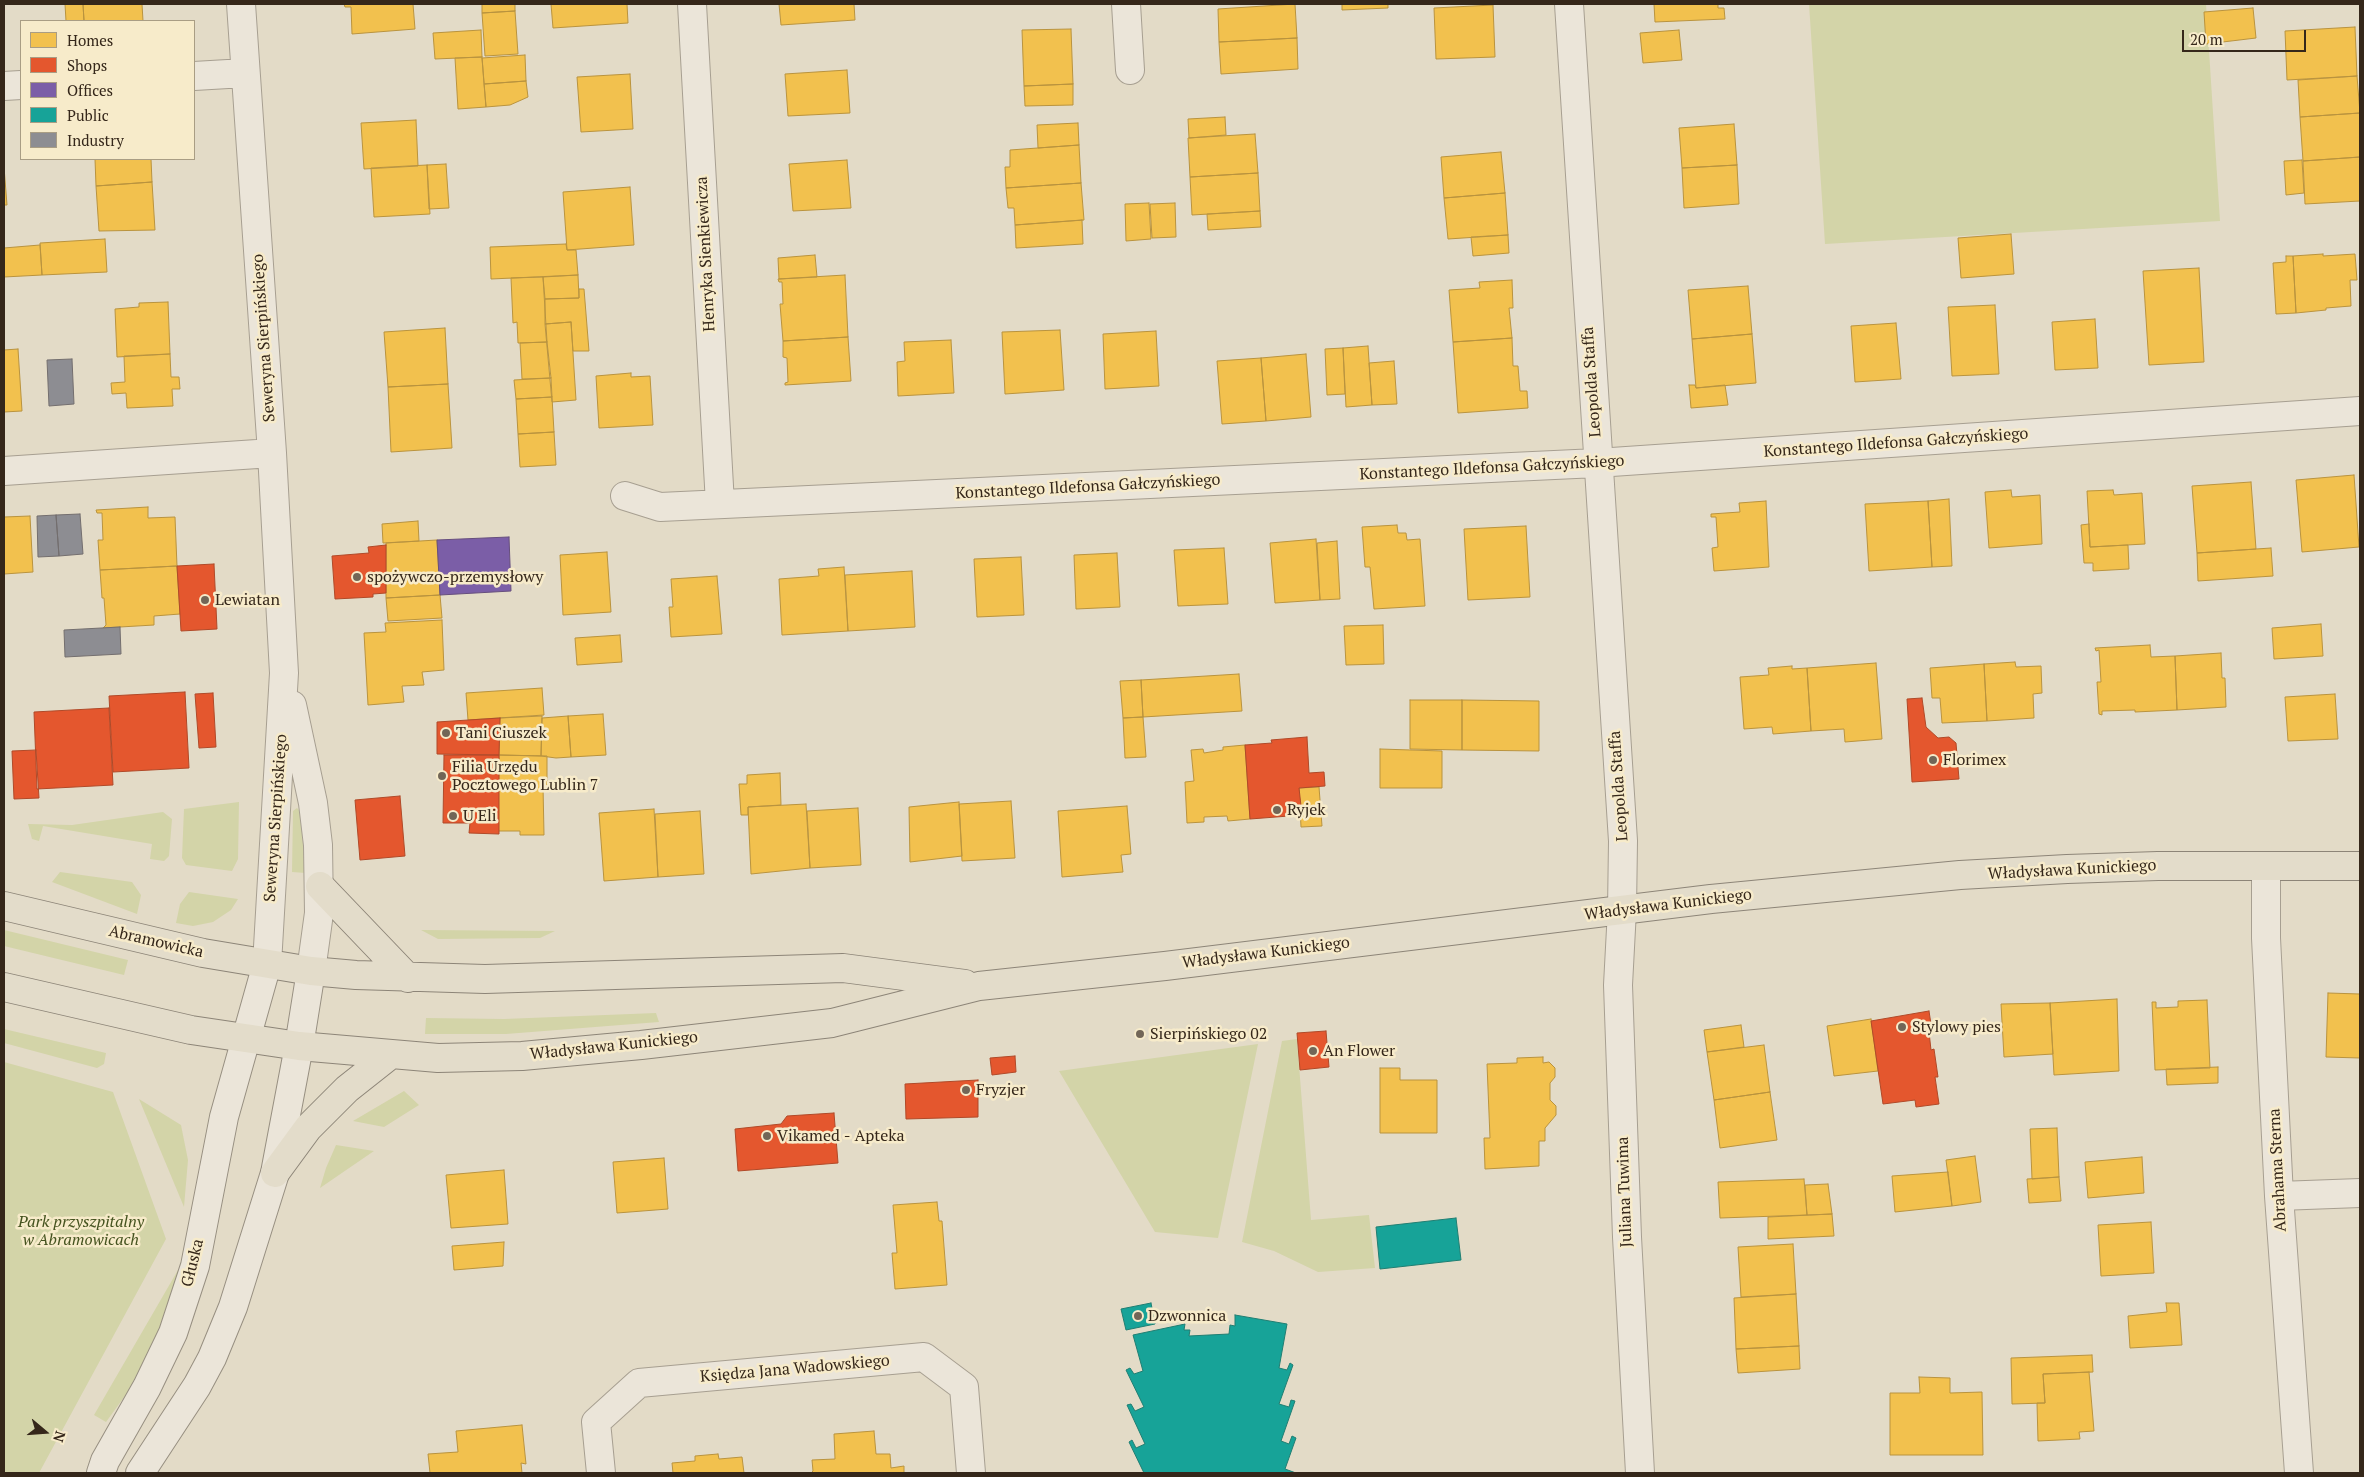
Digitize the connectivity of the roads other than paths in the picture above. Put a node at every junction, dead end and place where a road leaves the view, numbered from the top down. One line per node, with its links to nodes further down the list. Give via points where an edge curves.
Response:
1 (241, 4): 6 (street, Seweryna Sierpińskiego)
2 (692, 4): 15 (street, Henryka Sienkiewicza)
3 (1126, 4): 5 (street)
4 (1569, 4): 12 (street, Leopolda Staffa)
5 (1130, 70)
6 (245, 73): 7 (street); 11 (street, Seweryna Sierpińskiego)
7 (195, 76)
8 (20, 85): 9 (street)
9 (4, 86)
10 (2360, 411): 12 (street, Konstantego Ildefonsa Gałczyńskiego)
11 (272, 453): 13 (street); 16 (street, Seweryna Sierpińskiego)
12 (1597, 463): 15 (street, Konstantego Ildefonsa Gałczyńskiego); 21 (street, Leopolda Staffa, via 1623,841)
13 (4, 470)
14 (625, 496): 15 (street, Konstantego Ildefonsa Gałczyńskiego, via 660,507)
15 (720, 504)
16 (284, 673): 19 (street, Seweryna Sierpińskiego, via 314,802); 22 (street, Seweryna Sierpińskiego)
17 (2266, 866): 18 (main road, Władysława Kunickiego); 21 (main road, Władysława Kunickiego, via 2067,869 1960,876); 32 (street, Abrahama Sterna, via 2266,938)
18 (2360, 866)
19 (320, 886): 23 (street, Seweryna Sierpińskiego, via 320,913); 24 (main road)
20 (4, 906): 22 (main road, Abramowicka, via 203,953)
21 (1622, 910): 25 (main road, Władysława Kunickiego); 37 (street, Juliana Tuwima, via 1618,985)
22 (267, 964): 23 (main road, Abramowicka); 27 (street, Seweryna Sierpińskiego)
23 (311, 971): 24 (main road, Władysława Kunickiego); 28 (street, Seweryna Sierpińskiego)
24 (408, 978): 25 (main road, Władysława Kunickiego, via 535,979 842,968)
25 (979, 986): 29 (main road, Władysława Kunickiego, via 832,1023 560,1053 478,1058)
26 (4, 987): 27 (main road, via 131,1017)
27 (245, 1039): 28 (main road, Władysława Kunickiego); 33 (street, Głuska, via 224,1117 195,1266 174,1333)
28 (299, 1046): 29 (main road, Władysława Kunickiego); 30 (street)
29 (390, 1055): 30 (main road, via 347,1089 308,1128)
30 (275, 1173): 34 (street, via 233,1307 212,1358)
31 (2360, 1193): 32 (street)
32 (2279, 1196): 38 (street, Abrahama Sterna)
33 (101, 1473)
34 (140, 1473)
35 (601, 1473): 36 (street, Księdza Jana Wadowskiego, via 596,1422 639,1384 924,1358 964,1387)
36 (971, 1473)
37 (1640, 1473)
38 (2299, 1473)

